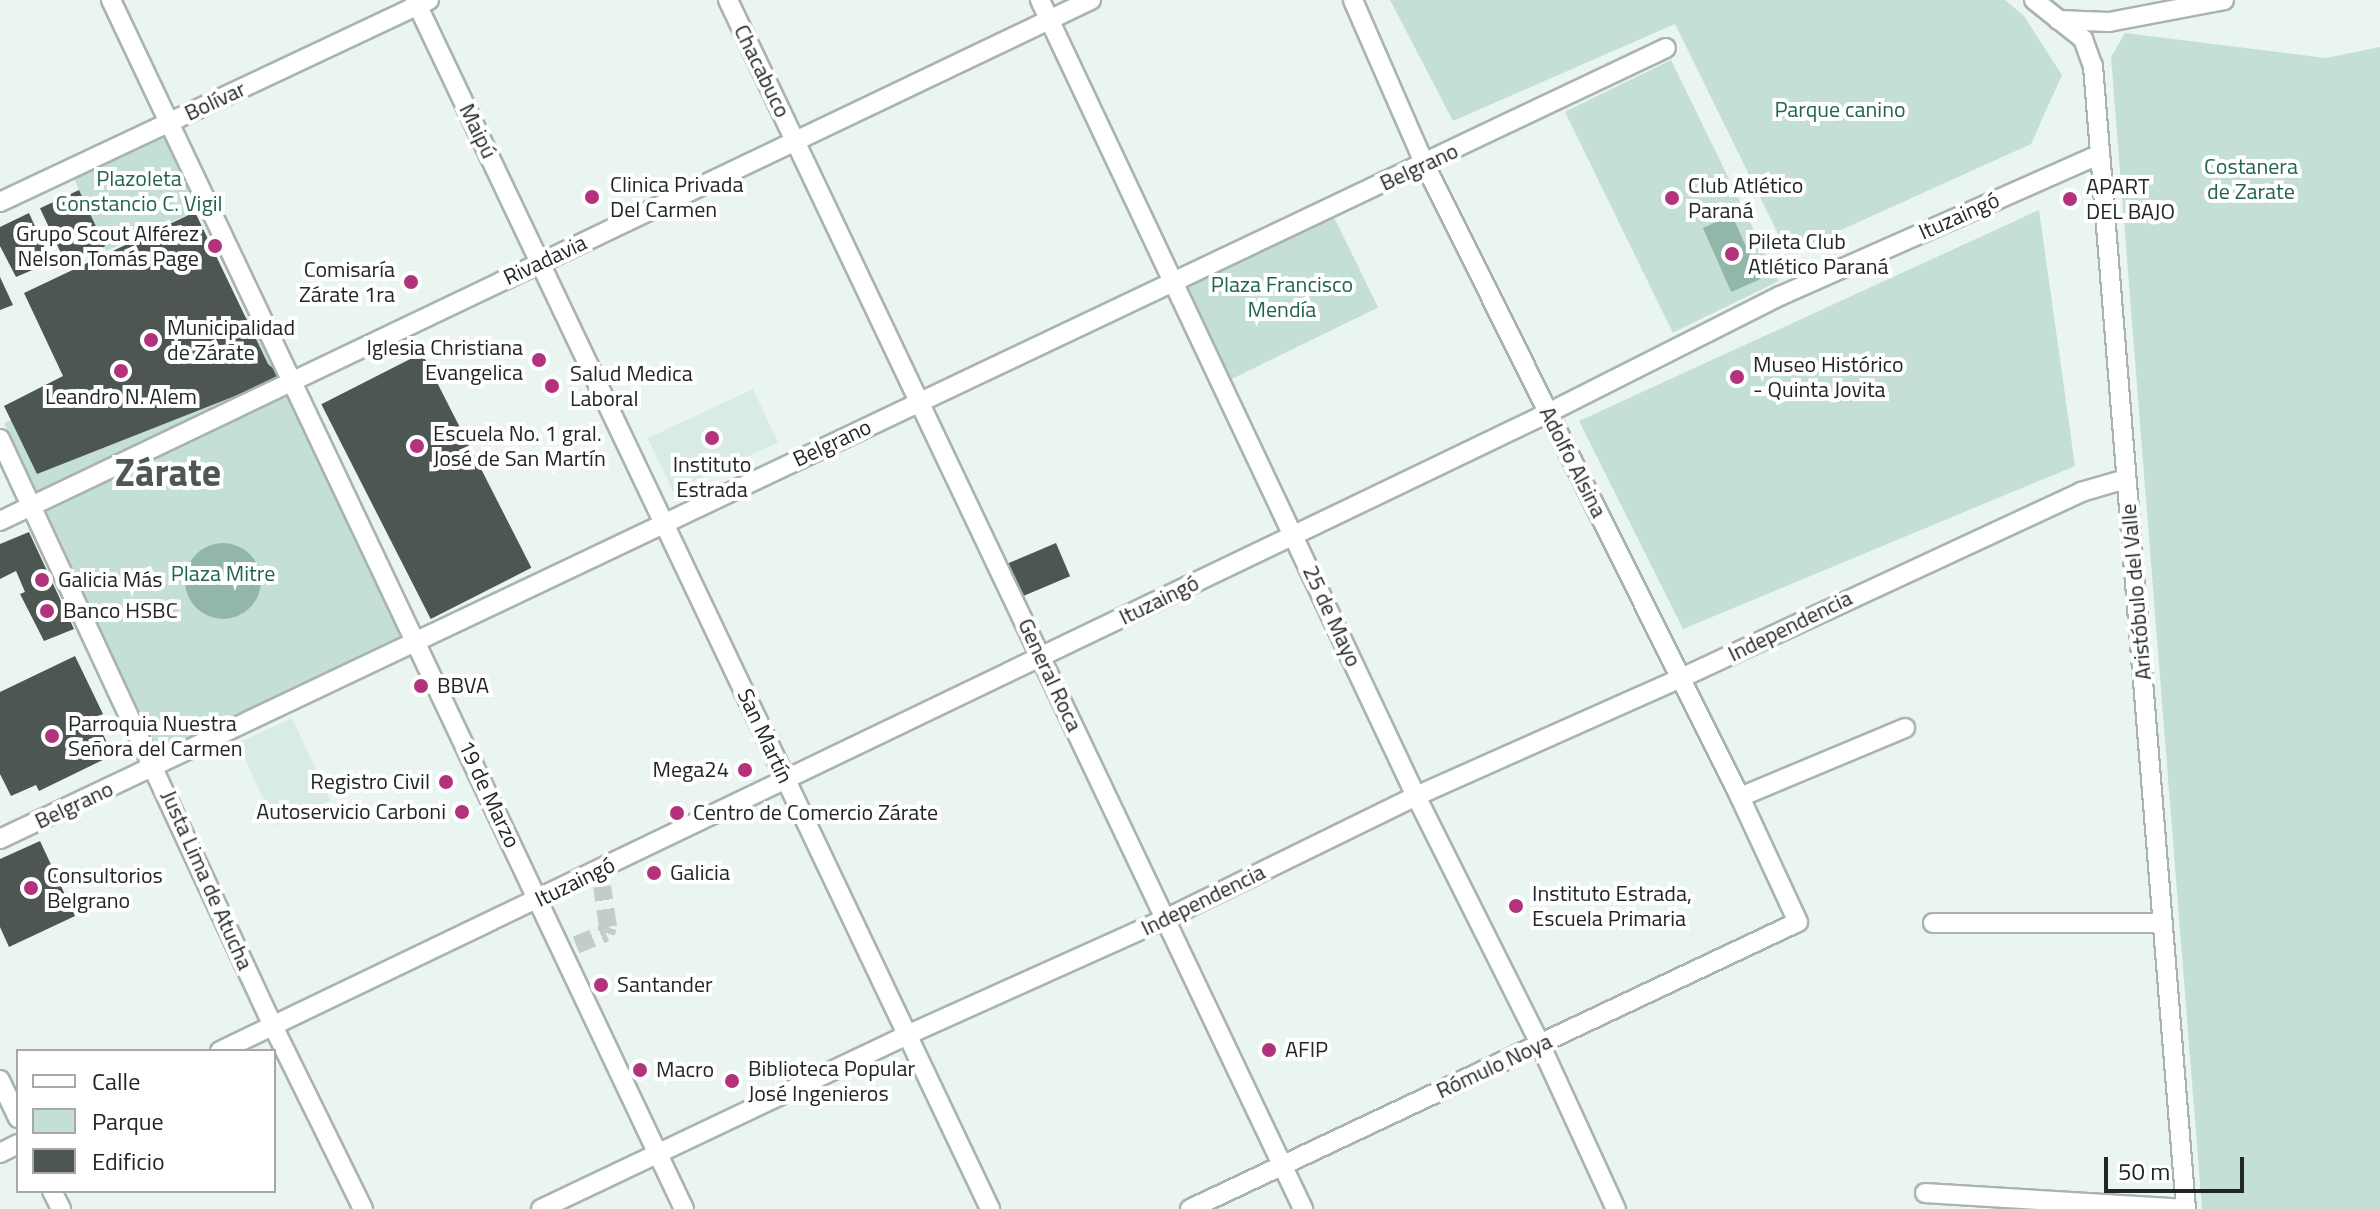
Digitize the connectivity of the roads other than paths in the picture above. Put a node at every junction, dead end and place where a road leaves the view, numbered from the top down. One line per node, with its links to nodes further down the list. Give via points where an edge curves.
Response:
1 (111, 0): 14 (street, 19 de Marzo)
2 (728, 0): 15 (street, Chacabuco)
3 (1040, 0): 10 (street, 25 de Mayo)
4 (1091, 0): 10 (street, Rivadavia)
5 (1353, 0): 17 (street, Adolfo Alsina)
6 (2034, 0): 9 (street, Aristóbulo del Valle)
7 (2224, 0): 11 (street)
8 (421, 2): 14 (street, Bolívar); 19 (street, Maipú)
9 (2058, 20): 11 (street); 13 (street, Aristóbulo del Valle, via 2083,39)
10 (1050, 21): 15 (street, Rivadavia); 20 (street, 25 de Mayo)
11 (2109, 22): 13 (street)
12 (1666, 48): 17 (street, Belgrano)
13 (2093, 66): 16 (street, Aristóbulo del Valle)
14 (169, 123): 18 (street, Bolívar); 21 (street, 19 de Marzo)
15 (797, 141): 19 (street, Rivadavia); 22 (street, General Roca)
16 (2100, 154): 23 (street, Ituzaingó, via 1780,296); 25 (street, Aristóbulo del Valle)
17 (1425, 165): 20 (street, Belgrano); 23 (street, Adolfo Alsina)
18 (0, 202)
19 (540, 263): 21 (street, Rivadavia); 28 (street, San Martín)
20 (1172, 281): 22 (street, Belgrano); 29 (street, 25 de Mayo)
21 (290, 380): 26 (street, Rivadavia); 30 (street, 19 de Marzo)
22 (920, 401): 28 (street, Belgrano); 31 (street, General Roca)
23 (1548, 413): 29 (street, Ituzaingó); 32 (street, Adolfo Alsina)
24 (0, 439): 26 (street, Justa Lima de Atucha)
25 (2126, 479): 32 (street, Independencia, via 2081,492); 43 (street, Aristóbulo del Valle)
26 (31, 507): 27 (street, Rivadavia); 34 (street, Justa Lima de Atucha)
27 (0, 521)
28 (664, 523): 30 (street, Belgrano); 35 (street, San Martín)
29 (1294, 535): 31 (street, Ituzaingó); 36 (street, 25 de Mayo)
30 (416, 640): 34 (street, Belgrano); 39 (street, 19 de Marzo)
31 (1041, 657): 35 (street, Ituzaingó); 40 (street, General Roca)
32 (1681, 678): 36 (street, Independencia); 37 (street, Adolfo Alsina)
33 (1905, 728): 37 (street)
34 (155, 767): 38 (street, Belgrano); 44 (street, Justa Lima de Atucha)
35 (786, 781): 39 (street, Ituzaingó, via 600,878); 45 (street, San Martín)
36 (1416, 796): 40 (street, Independencia); 46 (street, 25 de Mayo)
37 (1740, 797): 41 (street, Adolfo Alsina)
38 (0, 839)
39 (539, 900): 44 (street, Ituzaingó); 50 (street, 19 de Marzo, via 570,948)
40 (1165, 919): 45 (street, Independencia); 51 (street, General Roca)
41 (1798, 922): 46 (street, Rómulo Noya)
42 (1933, 923): 43 (street)
43 (2163, 923): 60 (street, Aristóbulo del Valle)
44 (273, 1026): 47 (street, Ituzaingó); 53 (street, Justa Lima de Atucha)
45 (907, 1035): 50 (street, Independencia); 56 (street, San Martín)
46 (1540, 1044): 51 (street, Rómulo Noya); 59 (street, 25 de Mayo)
47 (224, 1049)
48 (0, 1080): 49 (street)
49 (16, 1114)
50 (657, 1153): 54 (street, Independencia); 55 (street, 19 de Marzo)
51 (1282, 1166): 57 (street, Rómulo Noya); 58 (street, General Roca)
52 (1925, 1193): 60 (street)
53 (363, 1209)
54 (541, 1209)
55 (684, 1209)
56 (990, 1209)
57 (1190, 1209)
58 (1303, 1209)
59 (1616, 1209)
60 (2186, 1209)

